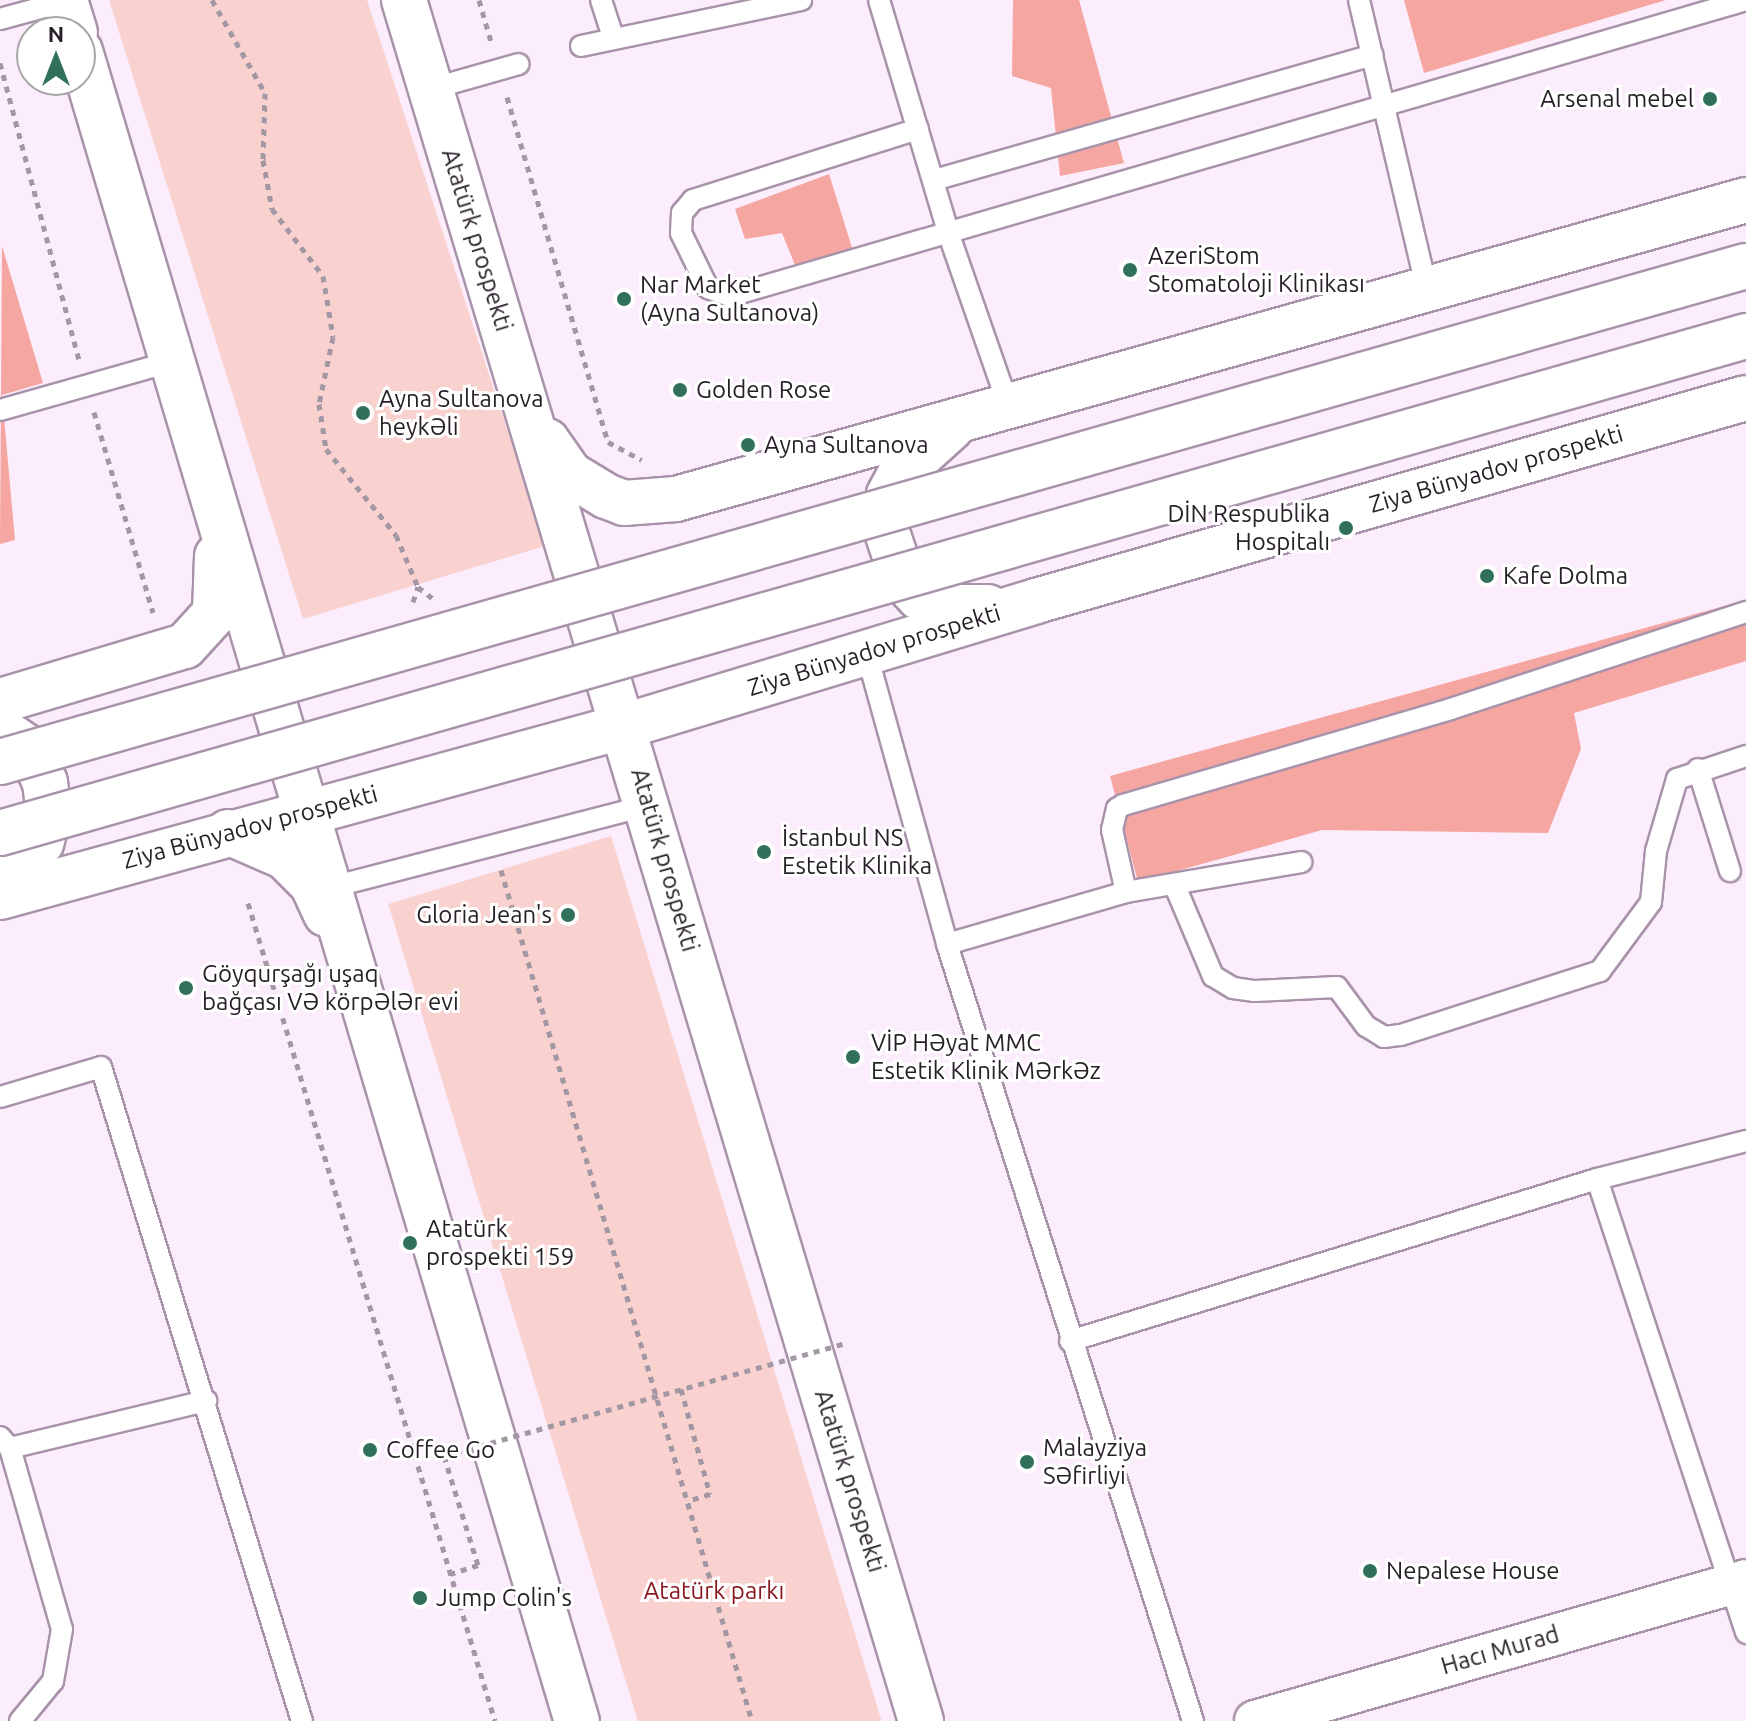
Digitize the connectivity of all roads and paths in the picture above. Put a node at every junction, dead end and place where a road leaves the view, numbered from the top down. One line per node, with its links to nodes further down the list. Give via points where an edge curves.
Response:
1 (66, 0): 10 (lane)
2 (212, 0): 36 (path, via 265,93 263,160 272,209 323,276 333,337 319,404 326,449 396,535)
3 (404, 0): 17 (main road, Atatürk prospekti)
4 (479, 0): 16 (path)
5 (601, 0): 11 (lane)
6 (801, 0): 11 (lane)
7 (879, 0): 20 (lane)
8 (1359, 0): 13 (lane)
9 (1746, 0): 19 (lane)
10 (0, 19)
11 (613, 37): 12 (lane)
12 (581, 46)
13 (1373, 55): 19 (lane); 21 (lane)
14 (0, 63): 28 (path)
15 (519, 64): 16 (lane)
16 (499, 70): 17 (lane); 34 (path, via 608,442)
17 (431, 89): 30 (main road, Atatürk prospekti)
18 (93, 96): 27 (main road)
19 (1385, 103): 23 (lane); 25 (lane)
20 (918, 129): 21 (lane); 23 (lane, via 693,200 682,213 681,233 708,288 730,296)
21 (934, 180): 23 (lane)
22 (1746, 200): 25 (main road)
23 (949, 235): 31 (lane)
24 (1746, 266): 45 (main road, bridge)
25 (1427, 289): 31 (main road)
26 (1746, 336): 50 (main road, bridge)
27 (170, 362): 28 (lane); 35 (main road)
28 (86, 386): 32 (lane); 39 (path)
29 (1746, 398): 37 (main road, Ziya Bünyadov prospekti)
30 (526, 399): 33 (main road, via 554,457 570,474 624,503 676,499); 42 (main road, Atatürk prospekti)
31 (1009, 407): 33 (main road)
32 (0, 410)
33 (959, 422): 37 (main road, via 919,454 889,495 884,523 891,554 903,580 919,597 946,607)
34 (656, 468)
35 (203, 475): 41 (main road, via 220,589 215,613 200,634 169,653); 48 (main road)
36 (418, 587)
37 (1036, 601): 40 (main road, Ziya Bünyadov prospekti)
38 (1746, 612): 57 (lane, via 1451,709 1123,805 1114,814 1112,830)
39 (153, 614)
40 (866, 651): 42 (main road, Ziya Bünyadov prospekti); 60 (lane)
41 (0, 701)
42 (625, 726): 47 (main road, Atatürk prospekti); 48 (main road, Ziya Bünyadov prospekti)
43 (0, 729): 54 (main road, via 30,749 45,782 49,814 41,843 27,863)
44 (1746, 756): 46 (lane)
45 (0, 762)
46 (1698, 769): 53 (lane); 55 (lane, via 1677,779 1656,851 1651,902 1600,971 1401,1035 1384,1037 1366,1026 1337,987 1255,991 1233,988 1213,976)
47 (648, 805): 51 (lane); 79 (main road, Atatürk prospekti)
48 (308, 811): 49 (main road, Ziya Bünyadov prospekti); 56 (main road)
49 (228, 832): 58 (main road, Ziya Bünyadov prospekti); 61 (main road, via 285,857 312,884)
50 (0, 833)
51 (493, 845): 56 (lane); 70 (path)
52 (1301, 862): 55 (lane)
53 (1730, 871)
54 (0, 882)
55 (1175, 886): 57 (lane)
56 (332, 887): 61 (main road)
57 (1126, 892): 60 (lane)
58 (0, 897)
59 (248, 903): 71 (path)
60 (947, 944): 65 (lane)
61 (362, 986): 77 (main road)
62 (0, 1097): 68 (lane, via 101,1067)
63 (1746, 1141): 64 (lane)
64 (1597, 1179): 65 (lane); 72 (lane)
65 (1070, 1341): 80 (lane)
66 (845, 1343): 67 (path, bridge)
67 (681, 1389): 70 (path, via 710,1494); 71 (path, bridge, via 444,1456 478,1565)
68 (206, 1401): 69 (lane); 75 (lane)
69 (5, 1443): 74 (lane, via 62,1629 53,1681)
70 (687, 1501): 78 (path)
71 (450, 1574): 76 (path)
72 (1740, 1582): 73 (lane); 81 (street, Hacı Murad)
73 (1746, 1633)
74 (20, 1721)
75 (302, 1721)
76 (495, 1721)
77 (577, 1721)
78 (752, 1721)
79 (921, 1721)
80 (1193, 1721)
81 (1255, 1721)

